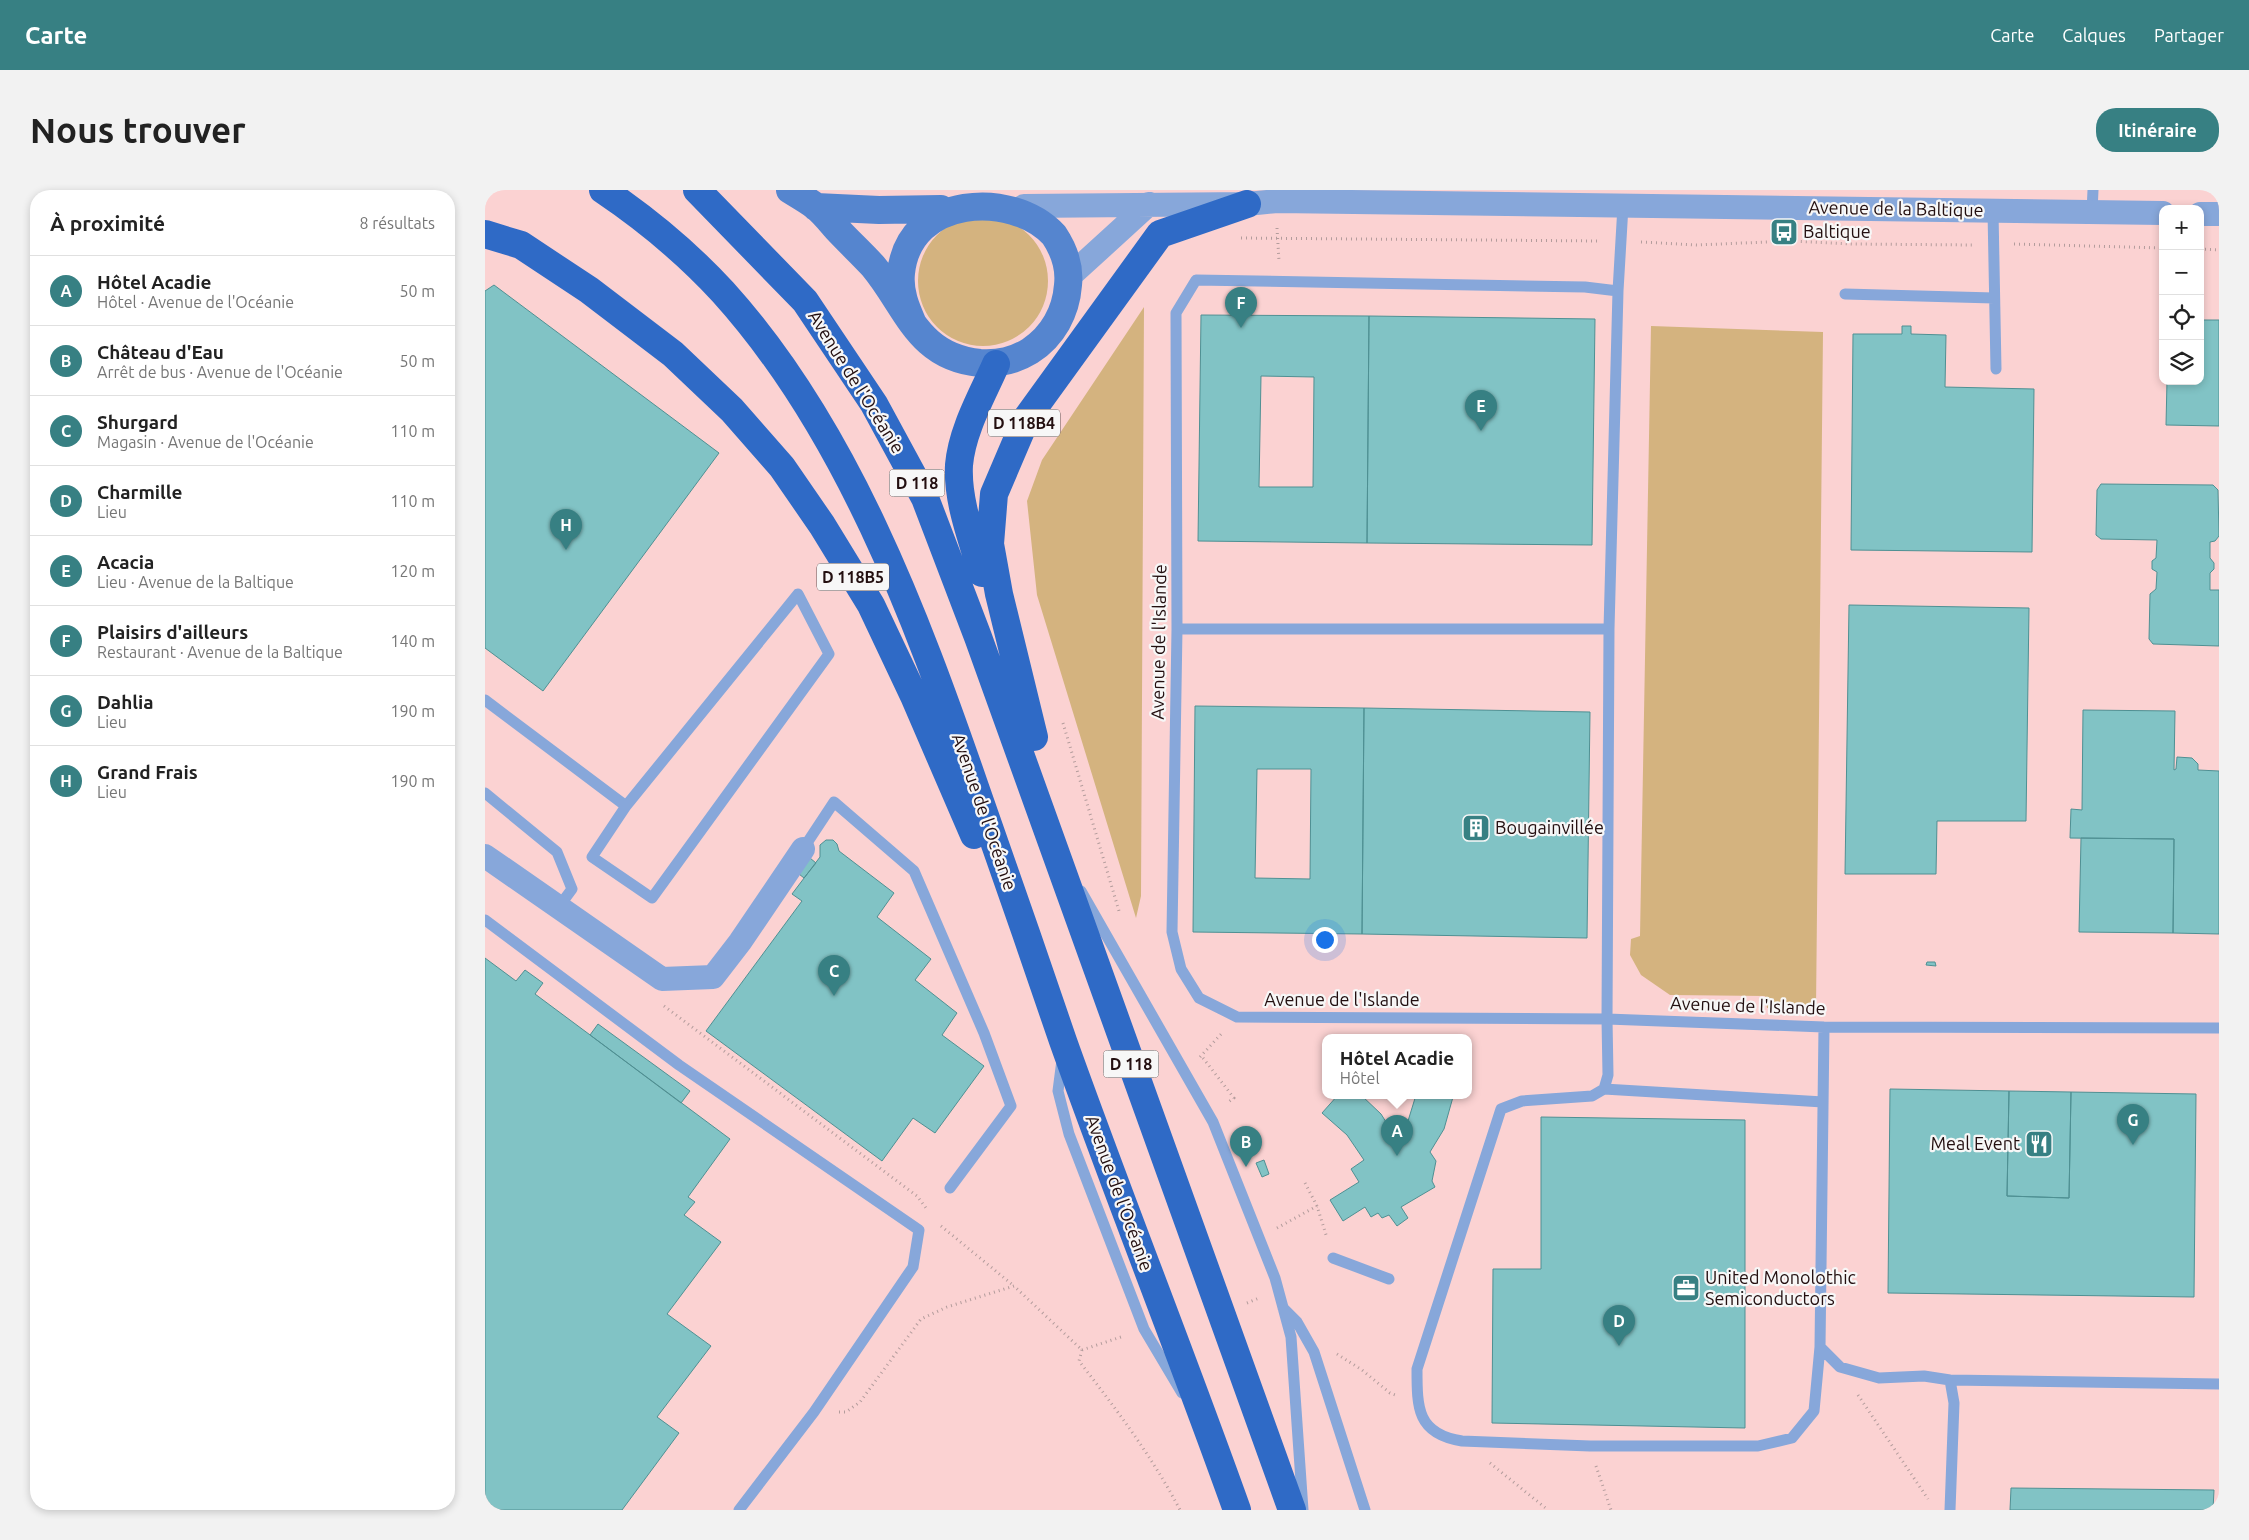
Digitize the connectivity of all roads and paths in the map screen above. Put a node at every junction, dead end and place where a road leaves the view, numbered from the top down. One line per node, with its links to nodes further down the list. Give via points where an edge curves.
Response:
1 (603, 190): 49 (main road, Avenue de l'Océanie / D 118, via 669,241 722,291 776,358 830,442 874,531 948,709)
2 (697, 190): 38 (main road, Avenue de l'Océanie / D 118, via 805,301 874,404 925,498)
3 (790, 190): 11 (main road)
4 (1356, 196): 8 (street, Avenue de la Baltique); 10 (street, Avenue de la Baltique)
5 (1855, 200): 10 (street, Avenue de la Baltique); 13 (street, Avenue de la Baltique)
6 (2093, 201): 13 (street, Avenue de la Baltique); 14 (street, Avenue de la Baltique)
7 (1149, 204): 8 (street, Avenue de la Baltique); 9 (street, Avenue de la Baltique); 24 (street)
8 (1247, 204): 35 (main road, D 118B4, via 1160,234 1026,419 994,494 990,544)
9 (1025, 206): 12 (main road, via 997,197 968,198); 24 (main road, via 1047,224 1063,249)
10 (1623, 206): 19 (lane)
11 (816, 207): 12 (main road); 28 (main road, via 873,267)
12 (941, 209): 28 (main road, via 921,226 907,248 901,274 903,300)
13 (1993, 211): 20 (lane)
14 (2159, 212)
15 (2204, 214): 16 (street)
16 (2219, 214)
17 (485, 234): 49 (main road, D 118B5, via 521,245 589,290 673,354 732,410 782,467 822,524 871,606 914,696)
18 (1233, 238): 19 (path)
19 (1621, 241): 20 (path, via 1697,245 1790,241); 25 (lane)
20 (1994, 244): 21 (path); 27 (lane)
21 (2159, 248)
22 (2204, 249): 23 (path)
23 (2219, 250)
24 (1069, 277): 29 (main road, via 1067,302 1056,325 1040,344 1019,358)
25 (1618, 291): 31 (lane, Avenue de l'Islande, via 1585,287 1196,280 1177,313); 32 (lane)
26 (1845, 294): 27 (lane)
27 (1995, 298): 30 (lane)
28 (913, 324): 29 (main road, via 929,343 948,356 967,362)
29 (995, 364): 35 (main road, D 118B4, via 967,430 959,465 963,508)
30 (1996, 368)
31 (1177, 629): 32 (lane); 45 (lane, Avenue de l'Islande, via 1171,932 1181,969 1199,998)
32 (1609, 629): 46 (lane)
33 (485, 700): 37 (lane)
34 (1063, 722): 42 (path)
35 (1034, 737): 38 (main road, D 118B4)
36 (485, 794): 41 (lane, via 557,852 572,889)
37 (626, 806): 37 (lane, via 644,784 798,594 829,654 652,898 592,857)
38 (1046, 828): 67 (lane, via 1213,1122 1275,1278); 81 (main road, Avenue de l'Océanie / D 118)
39 (803, 849): 41 (street, via 713,978 662,979); 56 (lane, via 835,802 914,871 984,1033 1011,1106)
40 (485, 856): 41 (street)
41 (559, 908)
42 (1119, 912)
43 (485, 920): 74 (lane, via 679,1065 919,1230 913,1267)
44 (663, 1006): 58 (path, via 917,1196)
45 (1237, 1017): 46 (lane, Avenue de l'Islande); 50 (path)
46 (1607, 1019): 47 (lane, Avenue de l'Islande); 51 (lane, via 1608,1075)
47 (1824, 1027): 48 (lane, Avenue de l'Islande); 53 (lane)
48 (2219, 1028)
49 (1065, 1044): 80 (main road, Avenue de l'Océanie / D 118)
50 (1193, 1061)
51 (1604, 1089): 53 (lane); 73 (lane, via 1593,1096 1522,1101 1501,1109 1417,1370)
52 (1221, 1099): 54 (path)
53 (1823, 1102): 68 (lane)
54 (1230, 1110)
55 (1305, 1183): 57 (path)
56 (950, 1188)
57 (1317, 1206): 61 (path); 64 (path)
58 (931, 1215)
59 (1276, 1218): 61 (path)
60 (936, 1222): 66 (path)
61 (1279, 1227): 62 (path); 63 (path)
62 (1274, 1230)
63 (1283, 1235)
64 (1333, 1258): 65 (lane)
65 (1389, 1279)
66 (1014, 1286): 74 (path, via 947,1307 921,1319 860,1402 846,1412); 79 (path, via 1082,1350 1079,1361 1132,1430 1163,1477)
67 (1282, 1308): 82 (lane, via 1291,1337); 83 (lane, via 1297,1322 1314,1352)
68 (1820, 1347): 70 (lane); 76 (lane, via 1814,1411 1792,1438 1758,1446)
69 (1334, 1353): 73 (path, via 1390,1393)
70 (1840, 1367): 71 (lane, via 1879,1378 1924,1376); 77 (path, via 1848,1384 1863,1401)
71 (1951, 1380): 72 (lane); 86 (lane, via 1954,1403)
72 (2219, 1384)
73 (1417, 1404): 75 (lane, via 1427,1424 1445,1438)
74 (814, 1412): 78 (lane)
75 (1462, 1441): 76 (lane); 84 (path)
76 (1590, 1446): 85 (path)
77 (1930, 1502)
78 (739, 1510)
79 (1179, 1510)
80 (1237, 1510)
81 (1292, 1510)
82 (1303, 1510)
83 (1365, 1510)
84 (1548, 1510)
85 (1611, 1510)
86 (1950, 1510)

